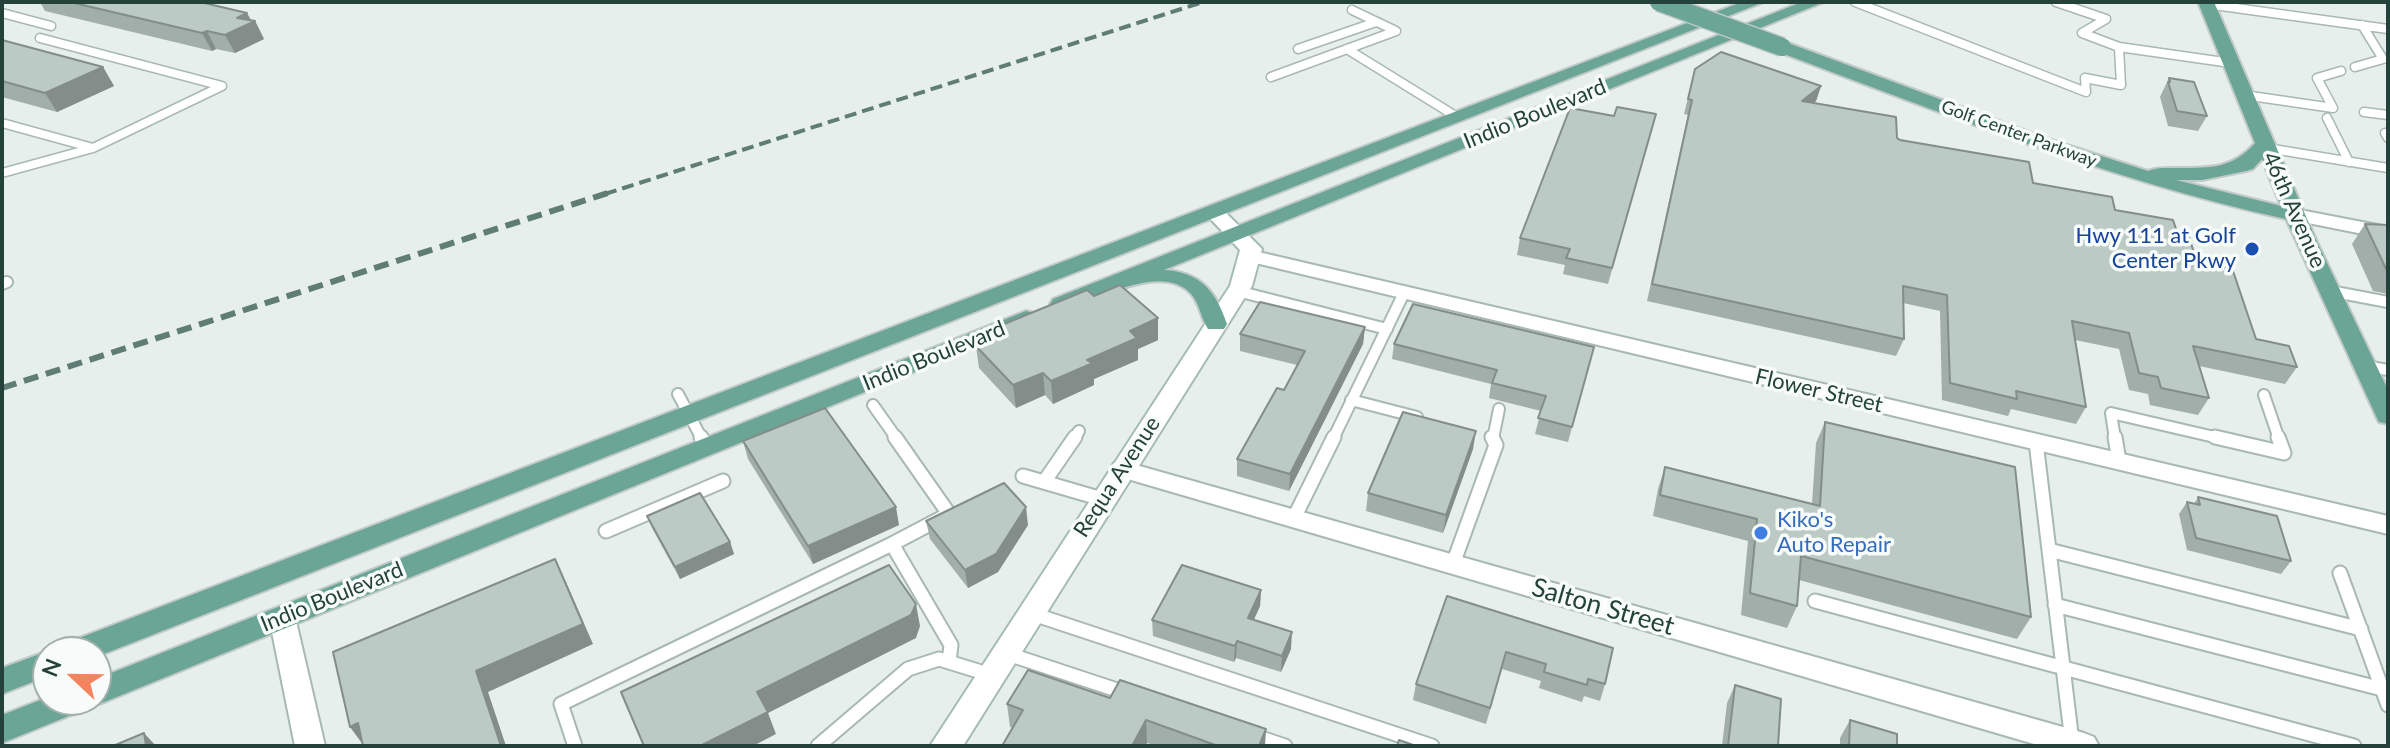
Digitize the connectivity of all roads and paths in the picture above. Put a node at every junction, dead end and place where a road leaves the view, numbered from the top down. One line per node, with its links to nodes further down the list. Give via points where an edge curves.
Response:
1 (1659, 2): 34 (main road, Golf Center Parkway, bridge)
2 (1756, 2): 22 (main road, Indio Boulevard)
3 (1816, 2): 29 (main road, Indio Boulevard)
4 (1855, 2): 14 (lane, via 2086,92 2085,78 2121,85)
5 (2056, 2): 14 (lane, via 2106,19 2082,33)
6 (2206, 3): 10 (lane); 17 (main road, 46th Avenue)
7 (3, 9): 11 (lane)
8 (1352, 10): 9 (lane)
9 (1376, 22): 15 (lane); 16 (lane, via 1396,31)
10 (2362, 25): 12 (lane); 18 (lane)
11 (51, 26)
12 (2388, 29)
13 (40, 38): 31 (lane, via 222,86)
14 (2119, 47): 17 (lane)
15 (1298, 49)
16 (1347, 49): 21 (lane); 26 (lane)
17 (2231, 63): 23 (main road, 46th Avenue)
18 (2385, 64): 19 (lane)
19 (2355, 67)
20 (2341, 71): 23 (lane, via 2317,78 2333,108)
21 (1271, 77)
22 (1547, 82): 26 (main road, Indio Boulevard); 29 (main road, via 1537,100 1496,118)
23 (2244, 95): 30 (main road, 46th Avenue)
24 (2364, 112): 25 (lane)
25 (2388, 115)
26 (1457, 117): 36 (main road, Indio Boulevard)
27 (2327, 118): 32 (lane)
28 (2, 123): 31 (lane)
29 (1464, 143): 39 (main road, Indio Boulevard)
30 (2266, 146): 32 (lane); 34 (main road, via 2246,165 2219,171); 37 (main road, 46th Avenue)
31 (93, 148): 35 (lane)
32 (2349, 162): 33 (lane)
33 (2388, 168)
34 (2126, 172): 37 (main road, Golf Center Parkway)
35 (2, 173)
36 (1214, 212): 39 (street); 50 (main road, Indio Boulevard)
37 (2295, 215): 38 (street, Golf Center Parkway); 42 (main road, 46th Avenue)
38 (2388, 233)
39 (1244, 245): 40 (main road, Indio Boulevard); 41 (street, Requa Avenue); 43 (street, Flower Street)
40 (1127, 277): 45 (main road, via 1189,282 1207,296); 59 (main road, Indio Boulevard)
41 (1237, 291): 45 (street, Requa Avenue); 46 (lane)
42 (2330, 291): 44 (lane); 47 (main road, 46th Avenue)
43 (1404, 293): 46 (lane); 58 (street, Flower Street)
44 (2388, 302)
45 (1216, 324): 61 (street, Requa Avenue)
46 (1387, 329): 49 (lane)
47 (2376, 368): 53 (main road, 46th Avenue)
48 (2264, 395): 60 (lane, via 2284,453 2111,413)
49 (1351, 400): 54 (lane); 66 (lane)
50 (684, 404): 59 (lane); 78 (main road, Indio Boulevard)
51 (873, 405): 69 (lane, via 949,514)
52 (1499, 409): 57 (lane)
53 (2388, 416)
54 (1435, 422)
55 (1079, 431): 64 (lane)
56 (1477, 432): 57 (lane)
57 (1491, 436): 71 (lane, via 1496,445)
58 (2036, 442): 60 (street, Flower Street); 70 (lane)
59 (706, 447): 76 (main road, Indio Boulevard)
60 (2119, 461): 67 (street, Flower Street)
61 (1122, 469): 65 (street, Requa Avenue); 66 (street, Salton Street)
62 (1023, 476): 64 (lane)
63 (723, 481): 68 (lane)
64 (1044, 482): 65 (lane)
65 (1102, 499): 75 (street, Requa Avenue)
66 (1294, 518): 71 (street, Salton Street)
67 (2388, 525)
68 (606, 531)
69 (892, 544): 79 (lane, via 951,645); 93 (lane, via 561,704)
70 (2049, 550): 74 (lane); 77 (lane)
71 (1453, 564): 91 (street, Salton Street)
72 (2340, 573): 77 (lane)
73 (1815, 601): 81 (lane)
74 (2055, 605): 81 (lane); 85 (lane)
75 (1030, 613): 80 (street, Requa Avenue); 97 (lane)
76 (282, 617): 84 (main road, Indio Boulevard); 92 (street)
77 (2361, 629): 85 (lane)
78 (112, 638)
79 (949, 662): 80 (lane); 94 (lane, via 939,659 908,669)
80 (998, 664): 86 (lane); 95 (street, Requa Avenue)
81 (2064, 667): 91 (lane); 98 (lane)
82 (32, 669): 83 (main road)
83 (2, 681)
84 (112, 686)
85 (2382, 689): 87 (lane)
86 (1135, 696)
87 (2388, 705)
88 (35, 716): 89 (main road)
89 (2, 729)
90 (1240, 731): 96 (lane)
91 (2078, 744)
92 (310, 746)
93 (575, 746)
94 (818, 746)
95 (946, 746)
96 (1285, 746)
97 (1432, 746)
98 (2354, 746)

